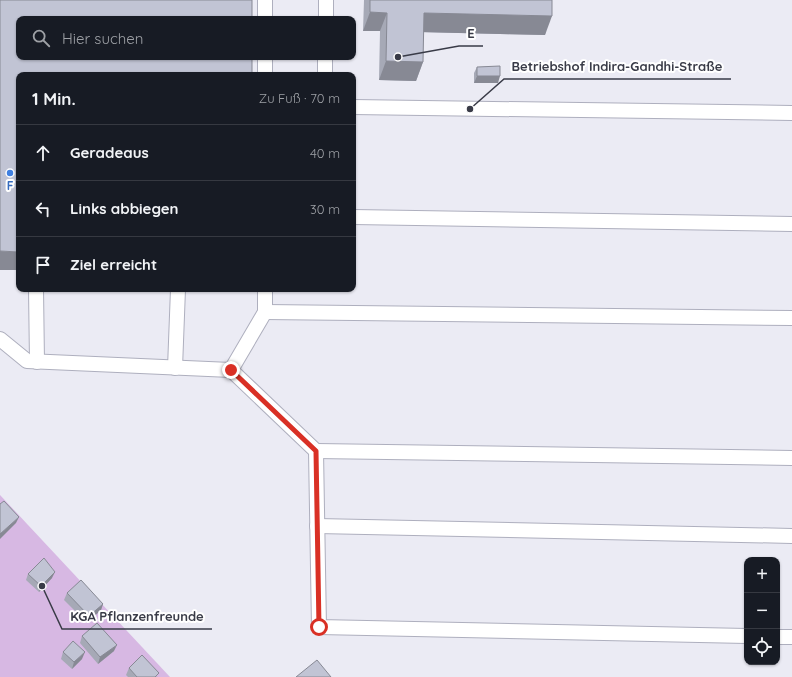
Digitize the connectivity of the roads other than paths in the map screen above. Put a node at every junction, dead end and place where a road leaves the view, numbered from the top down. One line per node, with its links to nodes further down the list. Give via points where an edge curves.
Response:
1 (265, 0): 3 (lane)
2 (326, 0): 4 (lane)
3 (265, 16)
4 (326, 16)
5 (265, 60): 7 (lane)
6 (325, 60): 8 (lane)
7 (265, 72)
8 (325, 72)
9 (356, 107): 10 (lane)
10 (792, 113)
11 (356, 217): 12 (lane)
12 (792, 224)
13 (36, 292): 19 (lane)
14 (178, 292): 20 (lane)
15 (265, 292): 16 (lane)
16 (265, 312): 17 (lane); 21 (lane)
17 (792, 318)
18 (0, 339): 19 (lane, via 27,361)
19 (37, 362): 20 (lane)
20 (175, 368): 21 (lane)
21 (231, 370): 22 (lane)
22 (316, 451): 23 (lane); 24 (lane)
23 (792, 458)
24 (317, 526): 25 (lane); 26 (lane, via 319,627)
25 (792, 536)
26 (744, 636)
27 (780, 637): 28 (lane)
28 (792, 637)

